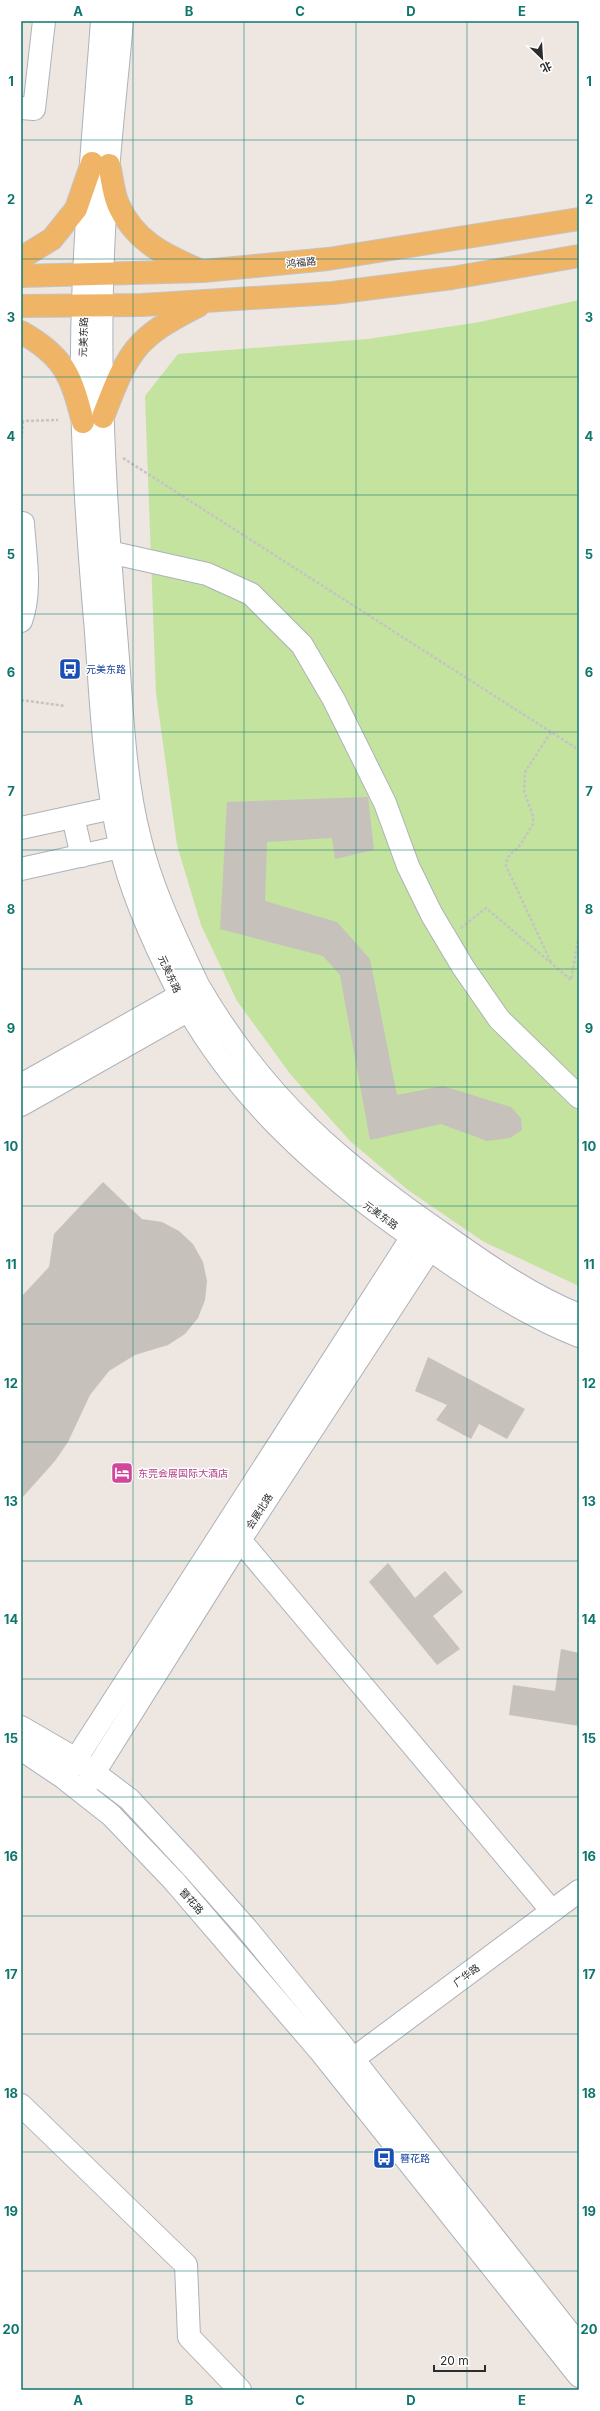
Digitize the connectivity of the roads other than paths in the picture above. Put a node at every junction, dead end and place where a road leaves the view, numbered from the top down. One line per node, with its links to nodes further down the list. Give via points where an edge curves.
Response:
1 (44, 21): 4 (street, via 34,109)
2 (102, 21): 5 (street, 元美东路)
3 (122, 21): 5 (street, 元美东路)
4 (21, 108)
5 (101, 164): 8 (main road, via 76,209 52,238); 9 (main road, via 118,203 136,233 165,255); 10 (street, 元美东路)
6 (579, 219): 9 (main road, 鸿福路, via 328,259)
7 (579, 256): 12 (main road, via 452,278 340,292)
8 (21, 258)
9 (203, 271): 10 (main road, 鸿福路)
10 (94, 274): 11 (main road, 鸿福路); 14 (street, 元美东路)
11 (21, 276)
12 (205, 302): 14 (main road); 16 (main road, via 169,320 147,336 131,353)
13 (21, 306): 14 (main road)
14 (93, 306): 16 (street, 元美东路, via 82,347)
15 (21, 332): 16 (main road, via 42,344 64,366)
16 (93, 419): 18 (street, 元美东路, via 104,446); 20 (street, 元美东路, via 90,563)
17 (23, 523): 19 (street, via 27,581)
18 (110, 552): 26 (street, 元美东路, via 127,761 138,831 152,882); 28 (street, via 207,574 251,594 302,645 334,700 385,803 408,866 428,908 463,967 499,1019)
19 (21, 621)
20 (113, 808): 21 (street); 23 (street, 元美东路)
21 (74, 817): 22 (street); 24 (street)
22 (21, 828)
23 (120, 847): 24 (street); 26 (street, 元美东路, via 147,922)
24 (82, 856): 25 (street)
25 (21, 869)
26 (193, 998): 27 (street); 29 (street); 30 (street, 元美东路, via 211,1046 246,1092 288,1137 332,1178)
27 (21, 1085)
28 (579, 1098)
29 (21, 1105)
30 (417, 1229): 31 (street, 元美东路); 37 (street, 会展北路)
31 (435, 1241): 32 (street, 元美东路, via 557,1306); 33 (street, 元美东路, via 488,1290 548,1324); 34 (street, 会展北路)
32 (579, 1314)
33 (579, 1336)
34 (240, 1540): 38 (street, 会展北路); 42 (street)
35 (21, 1726): 37 (street)
36 (21, 1749): 39 (street, 簪花路)
37 (76, 1759): 38 (street); 39 (street, 会展北路)
38 (95, 1772): 40 (street, 会展北路); 43 (street, via 129,1799 193,1868 247,1929)
39 (64, 1778): 40 (street, 簪花路)
40 (82, 1792): 46 (street, 簪花路, via 116,1821 230,1944 320,2051)
41 (579, 1891): 42 (street, 广华路)
42 (552, 1911): 43 (street, 广华路)
43 (353, 2059): 45 (street)
44 (21, 2105): 47 (street, via 186,2265 189,2337)
45 (579, 2345)
46 (579, 2376)
47 (240, 2390)

